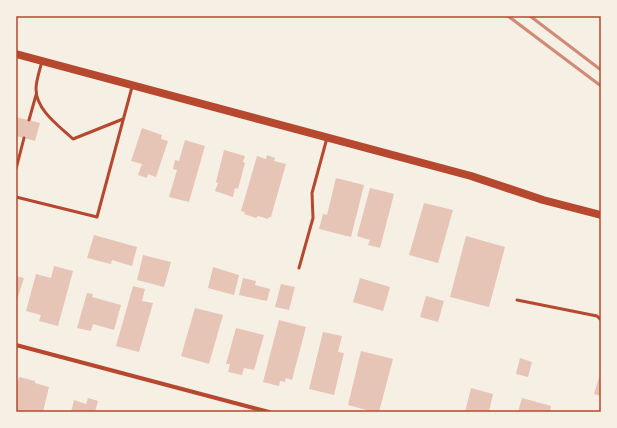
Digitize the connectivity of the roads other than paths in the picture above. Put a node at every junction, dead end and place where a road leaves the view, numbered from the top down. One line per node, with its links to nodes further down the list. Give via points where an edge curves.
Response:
1 (16, 54): 2 (main road)
2 (42, 61): 3 (main road); 4 (lane)
3 (133, 85): 5 (lane); 8 (main road)
4 (37, 92): 5 (lane, via 46,113 73,139); 6 (lane)
5 (124, 119): 10 (lane, via 97,217)
6 (29, 120)
7 (24, 138): 9 (lane)
8 (327, 138): 11 (main road, via 471,176 542,200); 12 (lane, via 312,192 314,218)
9 (16, 169)
10 (16, 197)
11 (601, 215)
12 (299, 268)
13 (517, 300): 14 (lane, via 598,316)
14 (601, 320)
15 (16, 345): 16 (street)
16 (269, 412)

